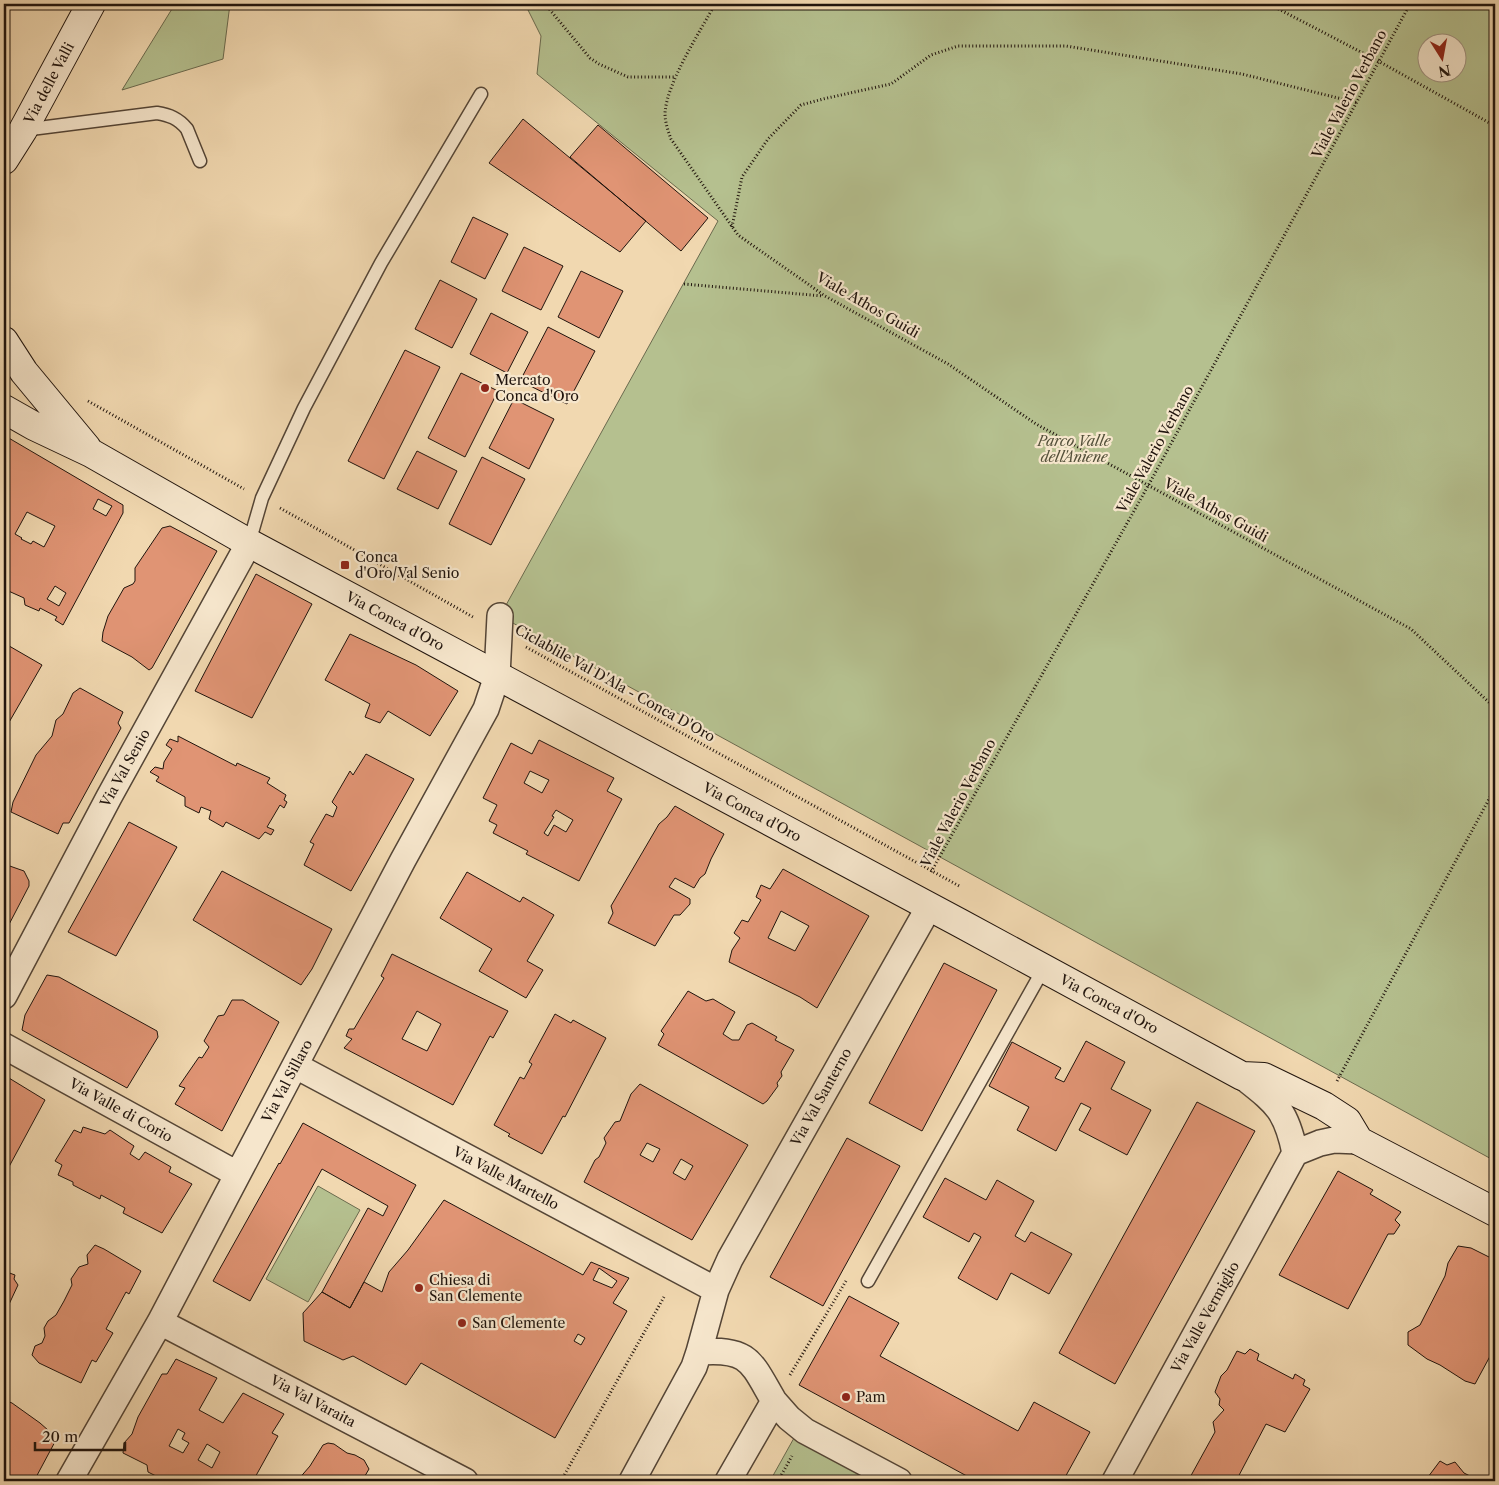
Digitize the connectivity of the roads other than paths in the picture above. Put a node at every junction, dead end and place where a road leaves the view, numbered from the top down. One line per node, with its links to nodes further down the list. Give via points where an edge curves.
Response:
1 (92, 4): 3 (street, Via delle Valli)
2 (481, 94): 9 (lane, via 381,263 304,408 262,498)
3 (23, 130): 4 (street, Via delle Valli); 5 (lane, via 157,113 169,115 183,124)
4 (4, 160)
5 (200, 161)
6 (4, 341): 8 (street, via 24,372)
7 (4, 409): 8 (street, Via Conca d'Oro)
8 (91, 453): 9 (street, Via Conca d'Oro)
9 (249, 543): 11 (street, Via Conca d'Oro); 14 (street, Via Val Senio)
10 (500, 624): 11 (street, Via Val Sillaro)
11 (497, 676): 12 (street, Via Conca d'Oro); 16 (street, Via Val Sillaro, via 486,709)
12 (929, 907): 13 (street, Via Conca d'Oro); 23 (street, Via Val Santerno, via 730,1259)
13 (1044, 968): 17 (street, Via Conca d'Oro); 22 (lane)
14 (4, 996)
15 (4, 1046): 20 (street, Via Valle di Corio)
16 (296, 1066): 20 (street, Via Val Sillaro); 23 (street, Via Valle Martello)
17 (1242, 1076): 18 (street, Via Conca d'Oro, via 1264,1077 1324,1106 1347,1121); 19 (street, via 1282,1112)
18 (1359, 1141): 19 (street, via 1334,1140); 21 (street, Via Conca d'Oro)
19 (1295, 1153): 32 (street, Via Valle Vermiglio)
20 (237, 1174): 24 (street, Via Val Sillaro)
21 (1495, 1212)
22 (868, 1281)
23 (716, 1290): 25 (street, Via Val Santerno)
24 (160, 1322): 27 (street, Via Val Sillaro); 28 (street, Via Val Varaita)
25 (700, 1352): 26 (street, via 724,1351 742,1357 755,1368); 29 (street, Via Val Santerno)
26 (774, 1401): 30 (street); 31 (street, via 805,1431)
27 (70, 1481)
28 (465, 1481)
29 (632, 1481)
30 (728, 1481)
31 (899, 1481)
32 (1115, 1481)

